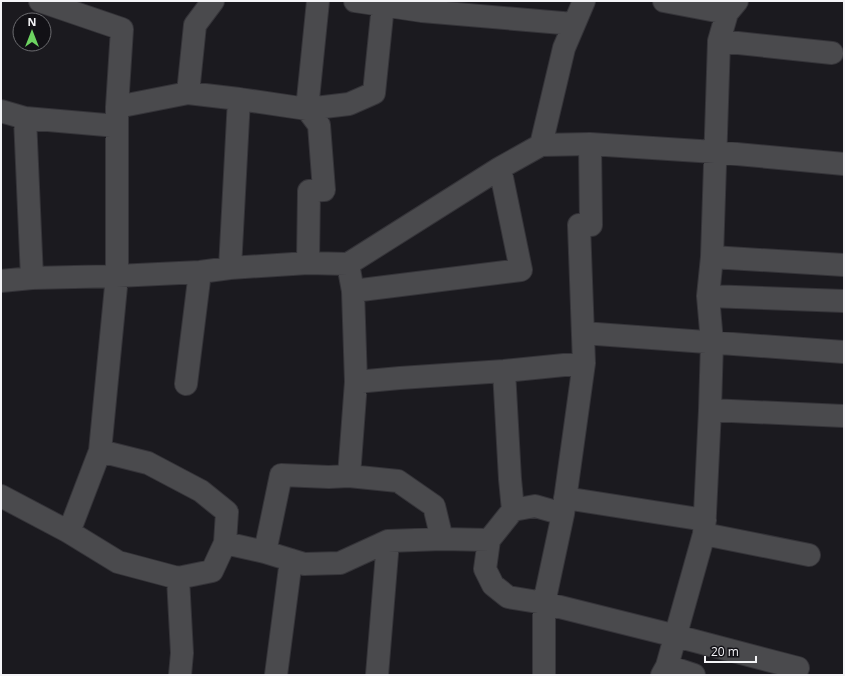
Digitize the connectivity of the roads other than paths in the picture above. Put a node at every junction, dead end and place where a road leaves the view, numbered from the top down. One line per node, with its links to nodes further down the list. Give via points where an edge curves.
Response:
1 (40, 1): 17 (street, via 122,29)
2 (213, 1): 13 (street, via 195,25)
3 (318, 1): 15 (street)
4 (355, 1): 7 (street)
5 (584, 1): 10 (street)
6 (664, 1): 9 (street)
7 (384, 5): 8 (street); 15 (street, via 374,93 349,104)
8 (423, 6): 10 (street)
9 (732, 7): 11 (street)
10 (574, 24): 20 (street, via 564,48)
11 (719, 41): 12 (street); 21 (street)
12 (832, 53)
13 (188, 93): 14 (street); 17 (street)
14 (239, 99): 15 (street); 28 (street)
15 (307, 109): 25 (street, via 319,125 324,190 309,191)
16 (1, 111): 18 (street)
17 (117, 116): 18 (street); 30 (street)
18 (25, 118): 31 (street)
19 (590, 144): 20 (street); 21 (street); 36 (street, via 591,226 579,225)
20 (541, 145): 23 (street)
21 (714, 152): 22 (street); 24 (street)
22 (844, 164)
23 (500, 168): 26 (street); 33 (street, via 521,270)
24 (712, 257): 27 (street); 34 (street)
25 (308, 264): 26 (street); 28 (street)
26 (348, 264): 33 (street)
27 (844, 265)
28 (230, 268): 29 (street)
29 (200, 272): 30 (street); 42 (street)
30 (117, 276): 31 (street); 45 (street)
31 (32, 278): 32 (street)
32 (1, 281)
33 (353, 291): 41 (street)
34 (708, 296): 35 (street); 37 (street)
35 (844, 301)
36 (583, 333): 37 (street); 39 (street)
37 (712, 342): 38 (street); 43 (street)
38 (844, 352)
39 (584, 362): 40 (street); 48 (street)
40 (504, 371): 41 (street); 49 (street)
41 (356, 382): 46 (street)
42 (186, 384)
43 (710, 410): 44 (street); 50 (street)
44 (844, 416)
45 (100, 451): 51 (street); 55 (street, via 148,463 201,491 227,512)
46 (349, 476): 52 (street, via 398,481 434,506); 56 (street, via 281,475)
47 (1, 496): 51 (street)
48 (564, 506): 49 (street, via 535,506); 50 (street); 60 (street)
49 (513, 510): 53 (street)
50 (704, 527): 57 (street); 61 (street)
51 (69, 532): 59 (street, via 118,562)
52 (442, 539): 53 (street); 54 (street)
53 (489, 540): 60 (street, via 485,568 493,585 508,597)
54 (388, 541): 58 (street, via 340,563 304,564); 66 (street)
55 (225, 543): 56 (street); 59 (street, via 212,571)
56 (265, 552): 58 (street)
57 (809, 555)
58 (291, 560): 65 (street)
59 (178, 578): 64 (street, via 182,653)
60 (544, 603): 61 (street); 67 (street)
61 (676, 636): 62 (street); 63 (street)
62 (798, 668)
63 (665, 671): 68 (street)
64 (180, 675)
65 (276, 675)
66 (377, 675)
67 (544, 675)
68 (694, 675)

